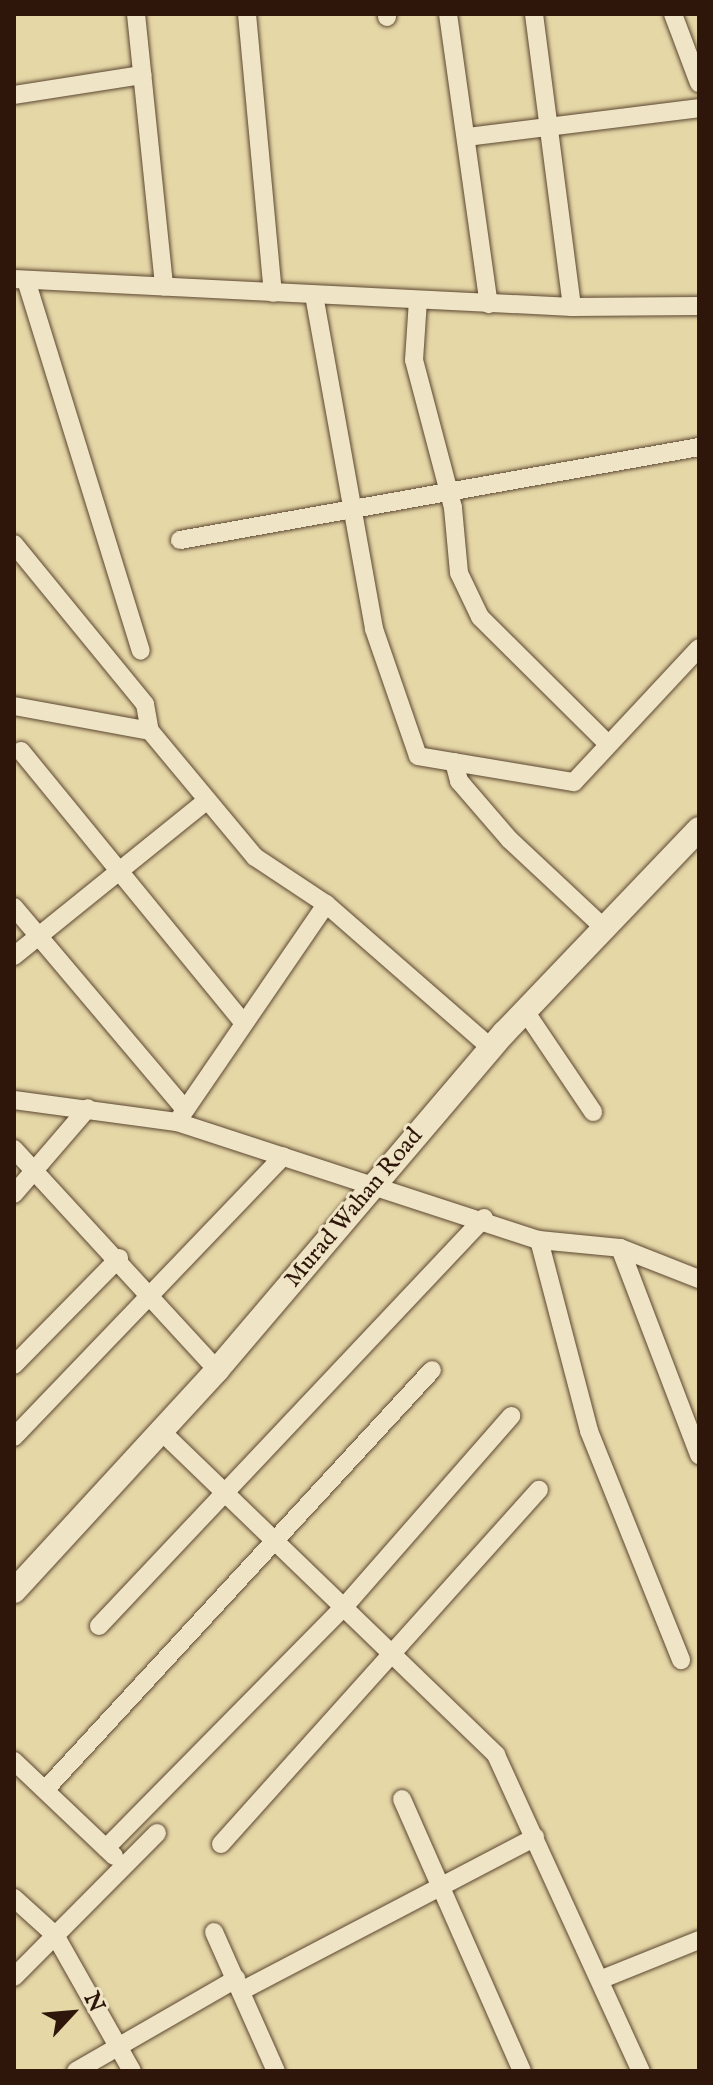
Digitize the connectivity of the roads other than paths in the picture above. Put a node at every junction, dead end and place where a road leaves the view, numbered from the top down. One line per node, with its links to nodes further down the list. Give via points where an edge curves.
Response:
1 (136, 14): 6 (street)
2 (247, 14): 14 (street)
3 (448, 14): 11 (street)
4 (534, 14): 10 (street)
5 (673, 14): 7 (street)
6 (142, 75): 8 (street); 13 (street)
7 (699, 83)
8 (14, 95)
9 (699, 108): 10 (street)
10 (549, 127): 11 (street); 19 (street)
11 (467, 137): 17 (street)
12 (20, 280): 13 (street); 26 (street)
13 (164, 287): 14 (street)
14 (273, 293): 15 (street)
15 (314, 295): 16 (street); 22 (street)
16 (418, 300): 17 (street); 21 (street, via 414,360)
17 (489, 304): 19 (street)
18 (699, 306): 19 (street)
19 (572, 307)
20 (699, 447): 21 (street)
21 (447, 492): 22 (street); 29 (street, via 459,573 480,617)
22 (354, 509): 23 (street); 31 (street, via 374,629 412,747 418,756)
23 (180, 540)
24 (14, 544): 28 (street, via 145,704)
25 (699, 648): 29 (street)
26 (141, 651)
27 (14, 706): 28 (street)
28 (150, 731): 32 (street)
29 (607, 743): 31 (street, via 574,782)
30 (21, 751): 34 (street)
31 (454, 762): 37 (street, via 459,781 510,840)
32 (207, 800): 34 (street); 35 (street, via 255,857)
33 (699, 829): 37 (street, Murad Wahan Road)
34 (121, 870): 38 (street); 41 (street)
35 (326, 904): 41 (street); 42 (street)
36 (14, 907): 38 (street)
37 (604, 928): 40 (street, Murad Wahan Road)
38 (38, 937): 39 (street); 46 (street)
39 (14, 956)
40 (525, 1011): 42 (street, Murad Wahan Road); 45 (street)
41 (243, 1022): 46 (street)
42 (491, 1048): 50 (street, Murad Wahan Road)
43 (14, 1100): 44 (street)
44 (88, 1108): 46 (street); 49 (street)
45 (593, 1112)
46 (180, 1115): 48 (street)
47 (14, 1149): 49 (street)
48 (283, 1156): 50 (street); 57 (street)
49 (35, 1172): 51 (street); 55 (street)
50 (374, 1183): 52 (street); 59 (street, Murad Wahan Road)
51 (14, 1194)
52 (484, 1218): 53 (street); 66 (street)
53 (539, 1240): 54 (street); 72 (street, via 589,1431)
54 (620, 1248): 56 (street); 64 (street)
55 (119, 1258): 57 (street); 58 (street)
56 (699, 1279)
57 (153, 1294): 59 (street); 63 (street)
58 (14, 1365)
59 (217, 1370): 62 (street, Murad Wahan Road)
60 (432, 1370): 67 (street)
61 (511, 1416): 69 (street)
62 (162, 1432): 66 (street); 68 (street, Murad Wahan Road)
63 (14, 1437)
64 (699, 1455)
65 (539, 1490): 71 (street)
66 (223, 1495): 67 (street); 70 (street)
67 (278, 1544): 69 (street); 74 (street)
68 (14, 1591)
69 (344, 1607): 71 (street); 79 (street)
70 (99, 1626)
71 (394, 1656): 77 (street, via 496,1755); 78 (street)
72 (681, 1660)
73 (14, 1761): 74 (street)
74 (45, 1790): 79 (street)
75 (402, 1799): 81 (street)
76 (157, 1833): 80 (street)
77 (535, 1837): 81 (street); 87 (street)
78 (221, 1844)
79 (106, 1848): 80 (street)
80 (124, 1866): 84 (street)
81 (441, 1886): 88 (street); 93 (street)
82 (14, 1898): 84 (street)
83 (214, 1932): 88 (street)
84 (55, 1935): 86 (street); 89 (street)
85 (699, 1940): 87 (street)
86 (14, 1977)
87 (602, 1979): 94 (street)
88 (239, 1985): 89 (street); 92 (street)
89 (118, 2046): 90 (street); 91 (street)
90 (76, 2071)
91 (132, 2071)
92 (276, 2071)
93 (522, 2071)
94 (641, 2071)

